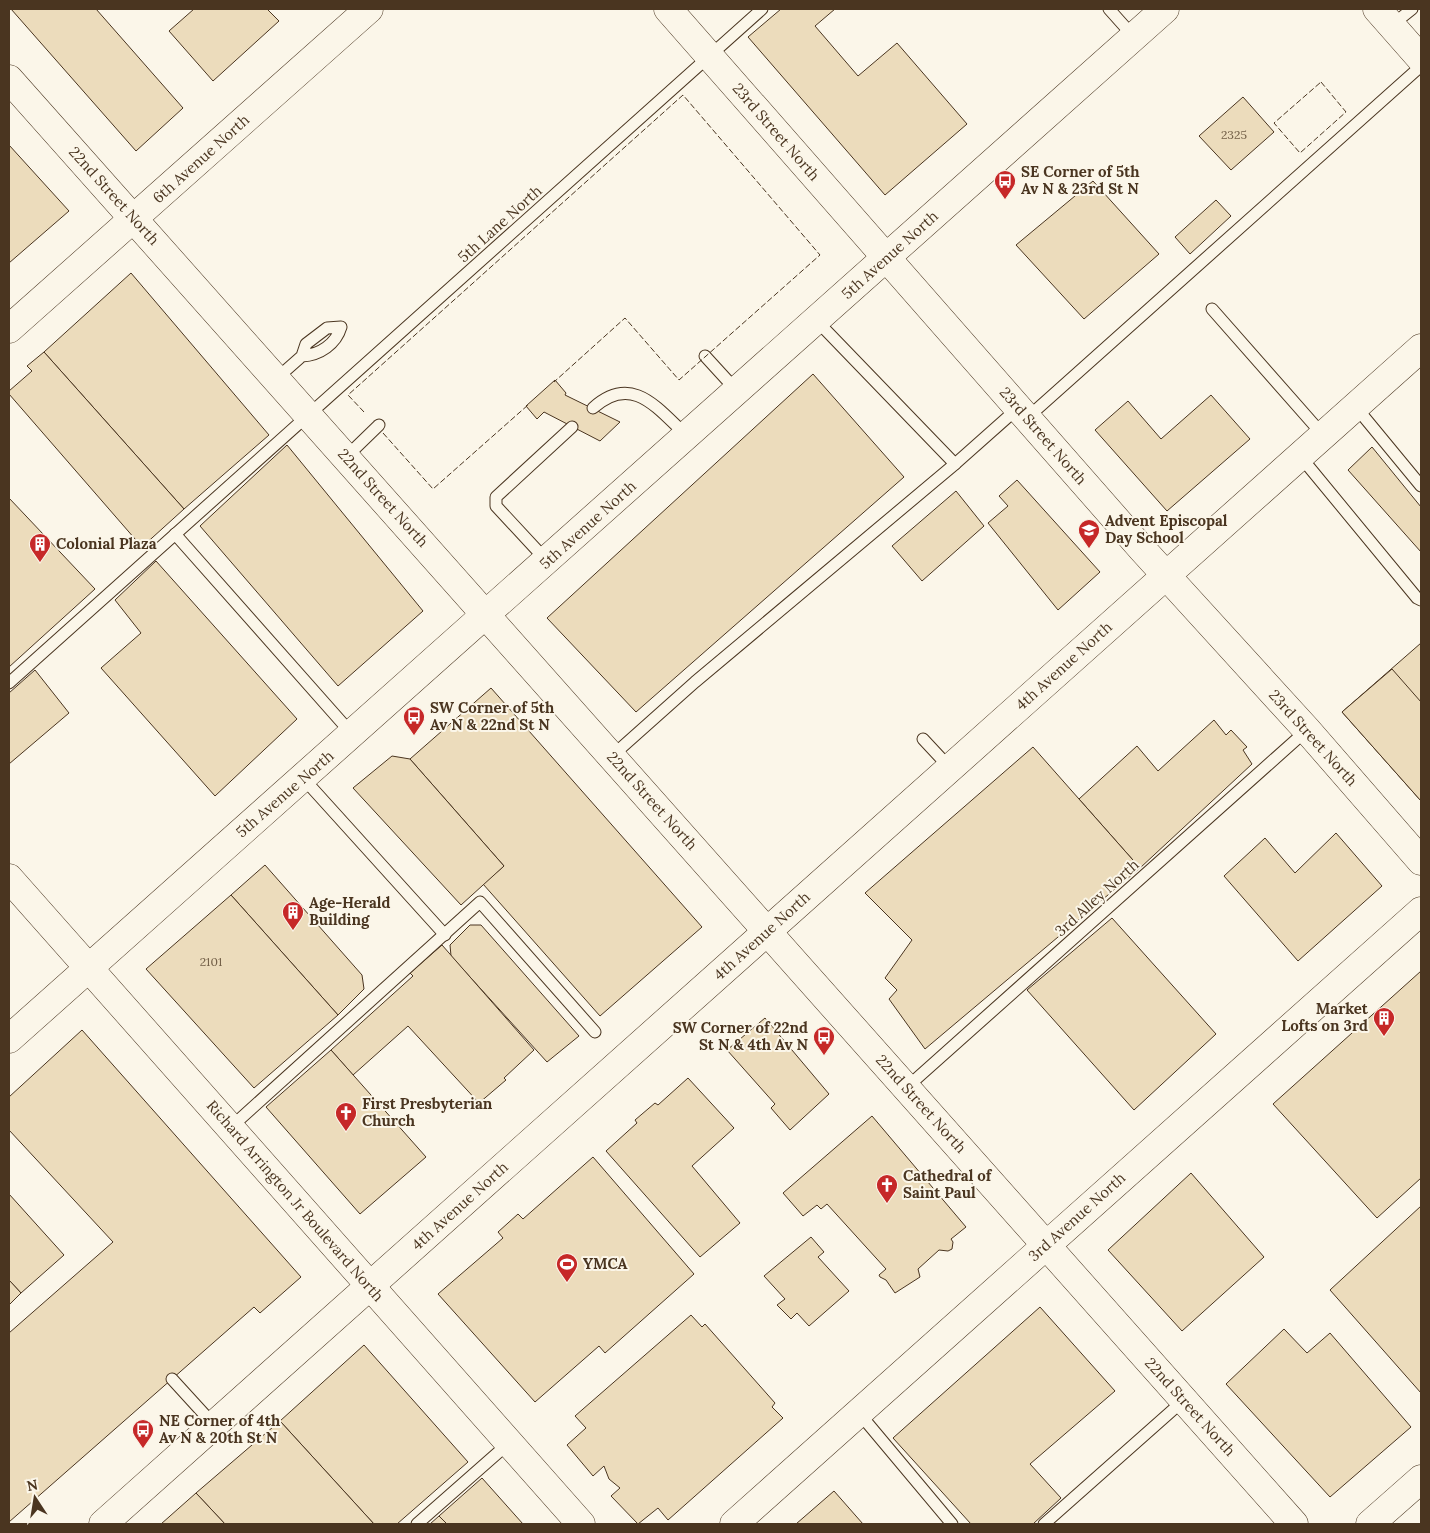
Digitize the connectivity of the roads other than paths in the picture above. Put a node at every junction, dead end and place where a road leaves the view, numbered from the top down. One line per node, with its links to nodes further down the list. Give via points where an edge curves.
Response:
1 (369, 9): 12 (main road, 6th Avenue North)
2 (668, 9): 8 (main road, 23rd Street North)
3 (762, 9): 8 (lane, 5th Lane North)
4 (1109, 9): 7 (lane)
5 (1165, 9): 7 (main road, 5th Avenue North)
6 (1394, 14): 9 (main road)
7 (1134, 37): 13 (main road, 5th Avenue North)
8 (709, 54): 13 (main road, 23rd Street North); 25 (lane, 5th Lane North)
9 (1421, 59)
10 (1421, 66): 24 (lane)
11 (9, 79): 12 (main road, 22nd Street North)
12 (134, 219): 16 (main road, 6th Avenue North); 20 (main road, 22nd Street North)
13 (886, 258): 15 (main road, 5th Avenue North); 24 (main road, 23rd Street North)
14 (1212, 309): 28 (lane)
15 (816, 320): 21 (main road, 5th Avenue North); 32 (lane)
16 (9, 329)
17 (1421, 348): 22 (main road, 4th Avenue North)
18 (302, 356): 20 (lane)
19 (705, 356): 21 (lane)
20 (276, 379): 25 (main road, 22nd Street North)
21 (737, 391): 29 (main road, 5th Avenue North)
22 (1355, 406): 28 (main road, 4th Avenue North); 33 (lane)
23 (592, 408): 29 (lane, via 611,396 628,392 646,399)
24 (1023, 413): 32 (lane); 36 (main road, 23rd Street North)
25 (308, 415): 31 (main road, 22nd Street North); 34 (lane, 5th Lane North)
26 (379, 425): 31 (lane)
27 (572, 427): 35 (lane, via 496,497 496,506)
28 (1323, 435): 30 (main road, 4th Avenue North)
29 (687, 436): 35 (main road, 5th Avenue North)
30 (1300, 456): 36 (main road, 4th Avenue North); 37 (lane)
31 (346, 457): 38 (main road, 22nd Street North)
32 (955, 464): 43 (lane, via 695,682)
33 (1421, 486)
34 (176, 534): 39 (lane, 5th Lane North); 41 (lane)
35 (547, 561): 38 (main road, 5th Avenue North)
36 (1165, 576): 40 (main road, 23rd Street North); 44 (main road, 4th Avenue North)
37 (1421, 600)
38 (487, 615): 41 (main road, 5th Avenue North); 43 (main road, 22nd Street North)
39 (9, 683)
40 (1307, 730): 46 (main road, 23rd Street North); 54 (lane, 3rd Alley North)
41 (352, 734): 45 (main road, 5th Avenue North)
42 (923, 739): 44 (lane)
43 (612, 756): 49 (main road, 22nd Street North)
44 (950, 768): 49 (main road, 4th Avenue North)
45 (303, 778): 50 (lane); 51 (main road, 5th Avenue North)
46 (1421, 861)
47 (9, 878): 51 (main road, Richard Arrington Jr Boulevard North)
48 (1421, 912): 56 (main road, 3rd Avenue North)
49 (767, 931): 54 (main road, 22nd Street North); 57 (main road, 4th Avenue North)
50 (444, 935): 52 (lane, via 480,902); 55 (lane)
51 (88, 968): 53 (main road, 5th Avenue North); 55 (main road, Richard Arrington Jr Boulevard North)
52 (595, 1032)
53 (9, 1039)
54 (906, 1088): 56 (main road, 22nd Street North)
55 (230, 1128): 57 (main road, Richard Arrington Jr Boulevard North)
56 (1046, 1245): 59 (main road, 22nd Street North); 60 (main road, 3rd Avenue North)
57 (369, 1286): 61 (main road, 4th Avenue North); 62 (main road, Richard Arrington Jr Boulevard North)
58 (172, 1379): 61 (lane)
59 (1184, 1400): 69 (lane); 70 (main road, 22nd Street North)
60 (859, 1413): 67 (main road, 3rd Avenue North); 68 (lane)
61 (214, 1425): 64 (main road, 4th Avenue North)
62 (509, 1443): 65 (lane); 66 (main road, Richard Arrington Jr Boulevard North)
63 (1421, 1479): 71 (main road)
64 (103, 1524)
65 (417, 1524)
66 (581, 1524)
67 (734, 1524)
68 (952, 1524)
69 (1044, 1524)
70 (1294, 1524)
71 (1370, 1524)

